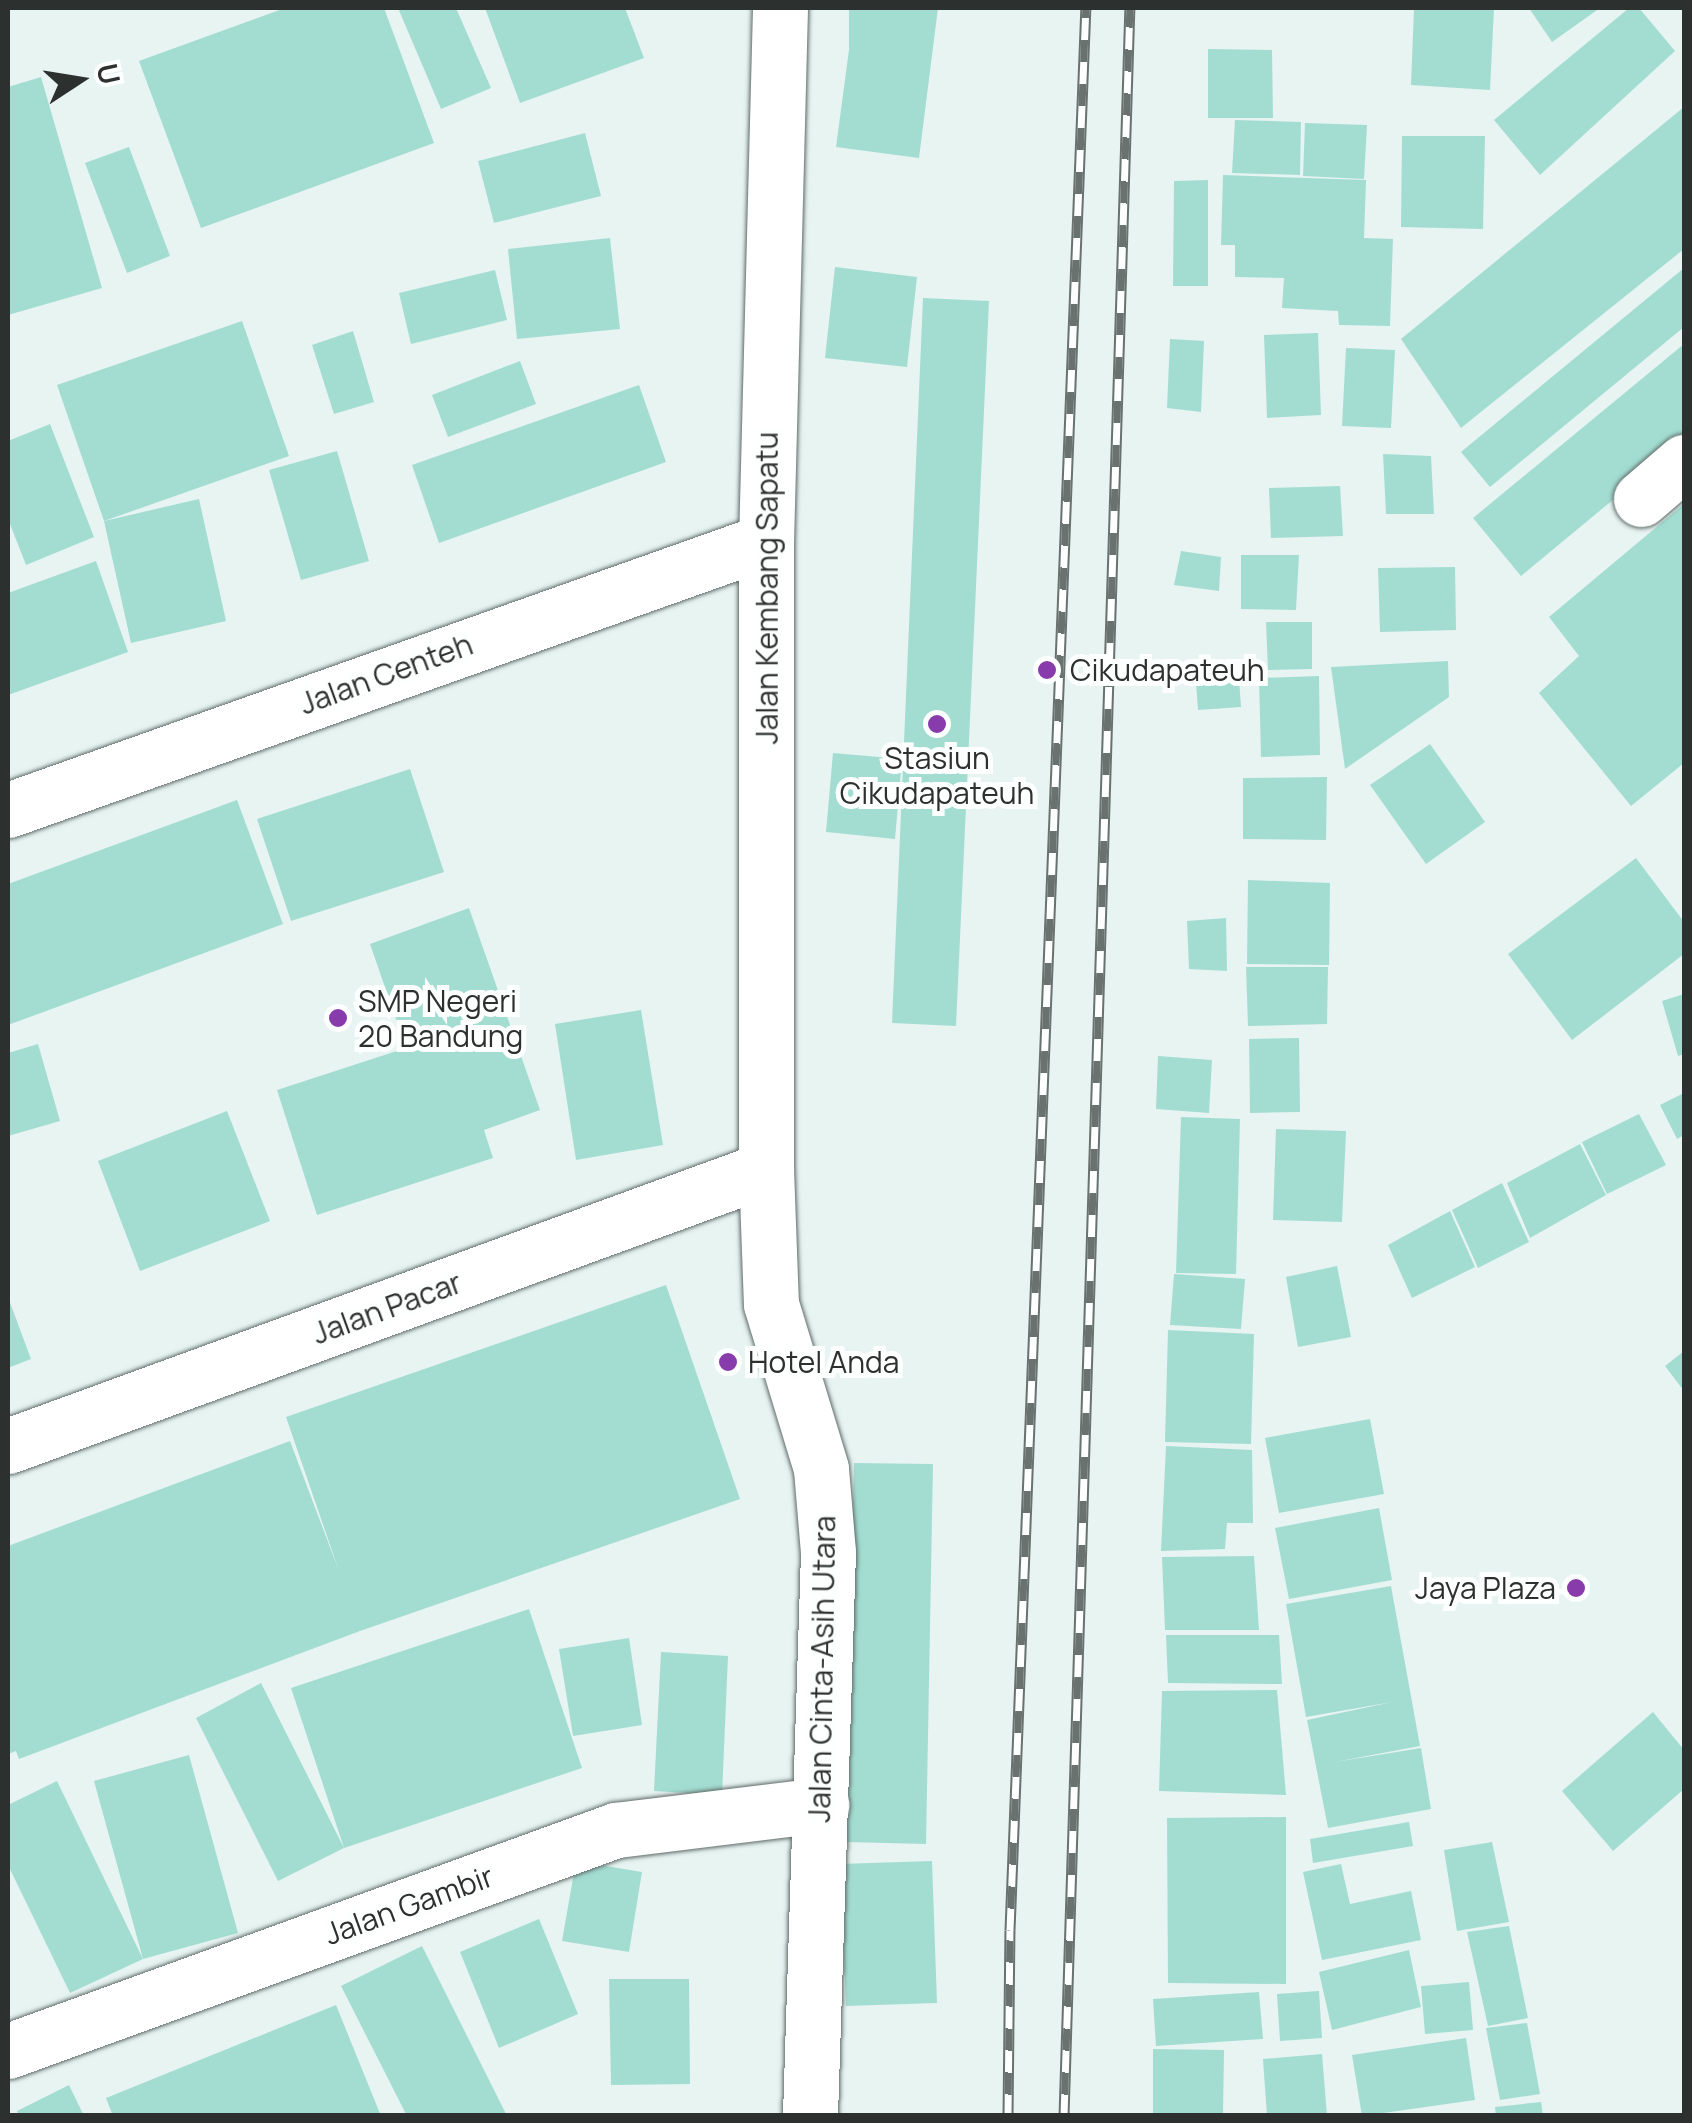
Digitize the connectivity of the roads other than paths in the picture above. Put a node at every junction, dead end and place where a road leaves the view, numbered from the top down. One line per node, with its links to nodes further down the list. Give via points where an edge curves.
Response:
1 (780, 8): 4 (street, Jalan Kembang Sapatu)
2 (1684, 462): 3 (street)
3 (1641, 499)
4 (766, 542): 5 (street, Jalan Centeh); 6 (street, Jalan Kembang Sapatu)
5 (8, 810)
6 (766, 1170): 7 (street, Jalan Pacar); 8 (street, Jalan Cinta-Asih Utara, via 771,1304 822,1469 828,1552)
7 (8, 1446)
8 (821, 1805): 9 (street, Jalan Gambir, via 616,1830); 10 (street, Jalan Cinta-Asih Utara)
9 (8, 2051)
10 (810, 2116)

